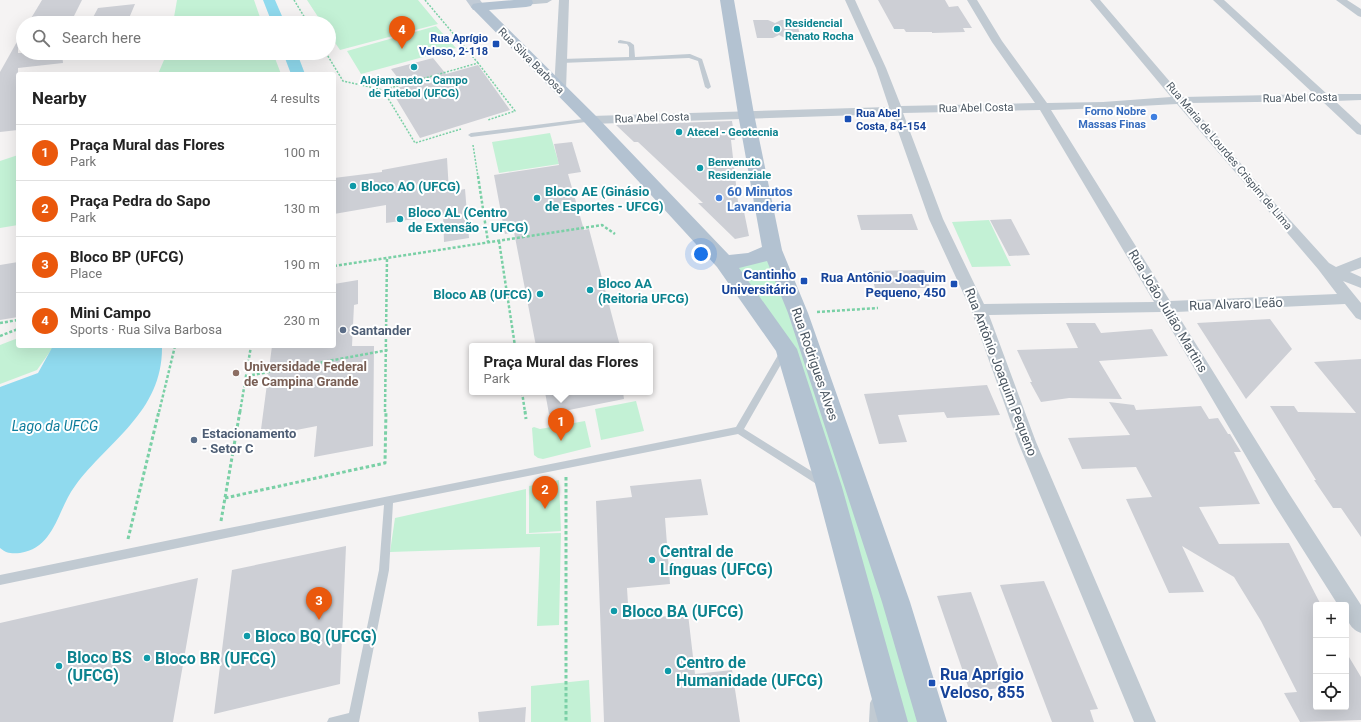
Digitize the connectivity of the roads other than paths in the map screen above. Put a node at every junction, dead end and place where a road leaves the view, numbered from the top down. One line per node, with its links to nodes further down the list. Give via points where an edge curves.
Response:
1 (547, 0): 9 (street)
2 (564, 0): 14 (street)
3 (727, 0): 22 (main road, Rua Rodrigues Alves)
4 (850, 0): 21 (street, Rua Antônio Joaquim Pequeno, via 881,68)
5 (972, 0): 20 (street, Rua João Julião Martins, via 997,42)
6 (1095, 0): 19 (street, Rua Maria de Lourdes Crispim de Lima)
7 (1218, 0): 18 (street)
8 (1341, 0): 11 (street)
9 (526, 2): 10 (main road)
10 (476, 4): 16 (main road, Rua Silva Barbosa)
11 (1361, 14)
12 (620, 42): 13 (lane, via 628,42 632,46)
13 (632, 57): 14 (lane); 15 (lane, via 690,56 700,60)
14 (561, 61): 16 (street)
15 (708, 87)
16 (560, 90): 23 (main road, Rua Silva Barbosa)
17 (1361, 97): 18 (street, Rua Abel Costa)
18 (1324, 98): 19 (street, Rua Abel Costa); 24 (street)
19 (1181, 100): 20 (street, Rua Abel Costa); 29 (street, Rua Maria de Lourdes Crispim de Lima)
20 (1043, 106): 21 (street, Rua Abel Costa); 33 (street, Rua João Julião Martins)
21 (896, 111): 22 (street, Rua Abel Costa); 34 (street, Rua Antônio Joaquim Pequeno, via 936,219)
22 (746, 114): 23 (street, Rua Abel Costa); 26 (main road, Rua Rodrigues Alves)
23 (591, 120): 25 (lane); 27 (main road, Rua Silva Barbosa)
24 (1361, 131)
25 (471, 135)
26 (772, 250): 27 (main road, via 745,262); 47 (main road, Rua Rodrigues Alves, via 798,313 896,602)
27 (724, 262): 36 (main road, Rua Rodrigues Alves)
28 (1361, 262): 30 (street)
29 (1323, 266): 30 (street); 32 (street, Rua Maria de Lourdes Crispim de Lima)
30 (1337, 272): 31 (street)
31 (1361, 283)
32 (1348, 299): 33 (street, Rua Alvaro Leão); 35 (street, Rua Maria de Lourdes Crispim de Lima)
33 (1165, 307): 34 (street, Rua Alvaro Leão); 41 (street, Rua João Julião Martins, via 1280,498)
34 (980, 310): 48 (street, Rua Antônio Joaquim Pequeno, via 1026,442)
35 (1361, 314)
36 (786, 350): 37 (lane); 38 (main road, Rua Rodrigues Alves)
37 (739, 430): 38 (lane); 39 (lane)
38 (829, 486): 42 (main road, Rua Rodrigues Alves)
39 (389, 500): 40 (lane); 43 (lane, via 384,570)
40 (0, 580)
41 (1361, 624)
42 (879, 674): 45 (lane); 46 (main road, Rua Rodrigues Alves)
43 (353, 720): 44 (lane)
44 (333, 722)
45 (875, 722)
46 (893, 722)
47 (932, 722)
48 (1144, 722)

